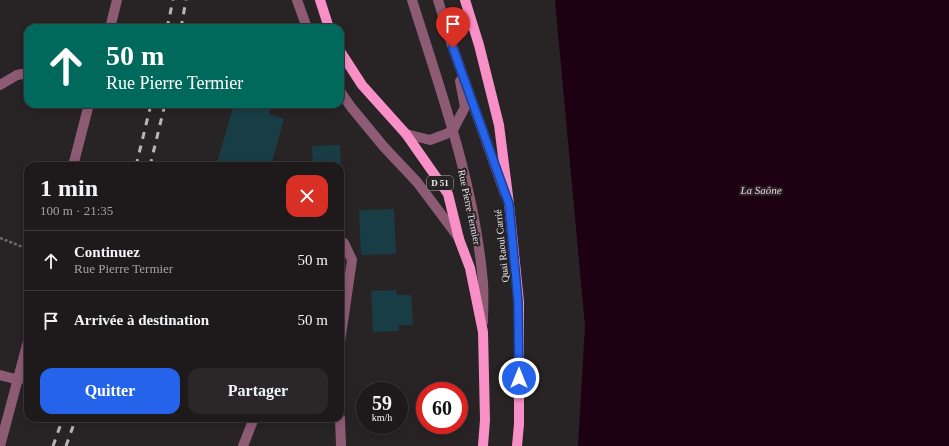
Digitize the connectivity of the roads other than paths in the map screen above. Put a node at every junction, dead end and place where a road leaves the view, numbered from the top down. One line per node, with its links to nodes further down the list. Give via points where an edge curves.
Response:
1 (117, 0): 7 (street)
2 (297, 0): 8 (street)
3 (320, 0): 9 (main road)
4 (412, 0): 16 (street, Rue Pierre Termier)
5 (438, 0): 10 (street)
6 (465, 0): 19 (main road, Quai Raoul Carrié, via 499,125)
7 (111, 24)
8 (306, 24)
9 (328, 24)
10 (453, 48): 16 (street, via 465,106); 19 (street)
11 (344, 58): 17 (main road, D 51, via 362,85)
12 (24, 74): 13 (street)
13 (0, 85)
14 (344, 97): 20 (street, via 384,147 417,182)
15 (88, 108): 18 (street)
16 (453, 130): 17 (street, via 430,140); 23 (street, Rue Pierre Termier, via 477,232 484,284)
17 (406, 134): 20 (main road, D 51, via 448,194)
18 (74, 162)
19 (509, 204): 33 (main road, Quai Raoul Carrié, via 518,302)
20 (460, 239): 23 (main road, D 51, via 470,268)
21 (344, 243): 22 (street, via 352,260)
22 (344, 315)
23 (483, 332): 32 (main road, D 51)
24 (24, 358): 26 (street)
25 (0, 375): 26 (street)
26 (19, 380): 29 (street)
27 (252, 422): 30 (street)
28 (340, 422): 31 (street)
29 (0, 446)
30 (243, 446)
31 (341, 446)
32 (483, 446)
33 (518, 446)

